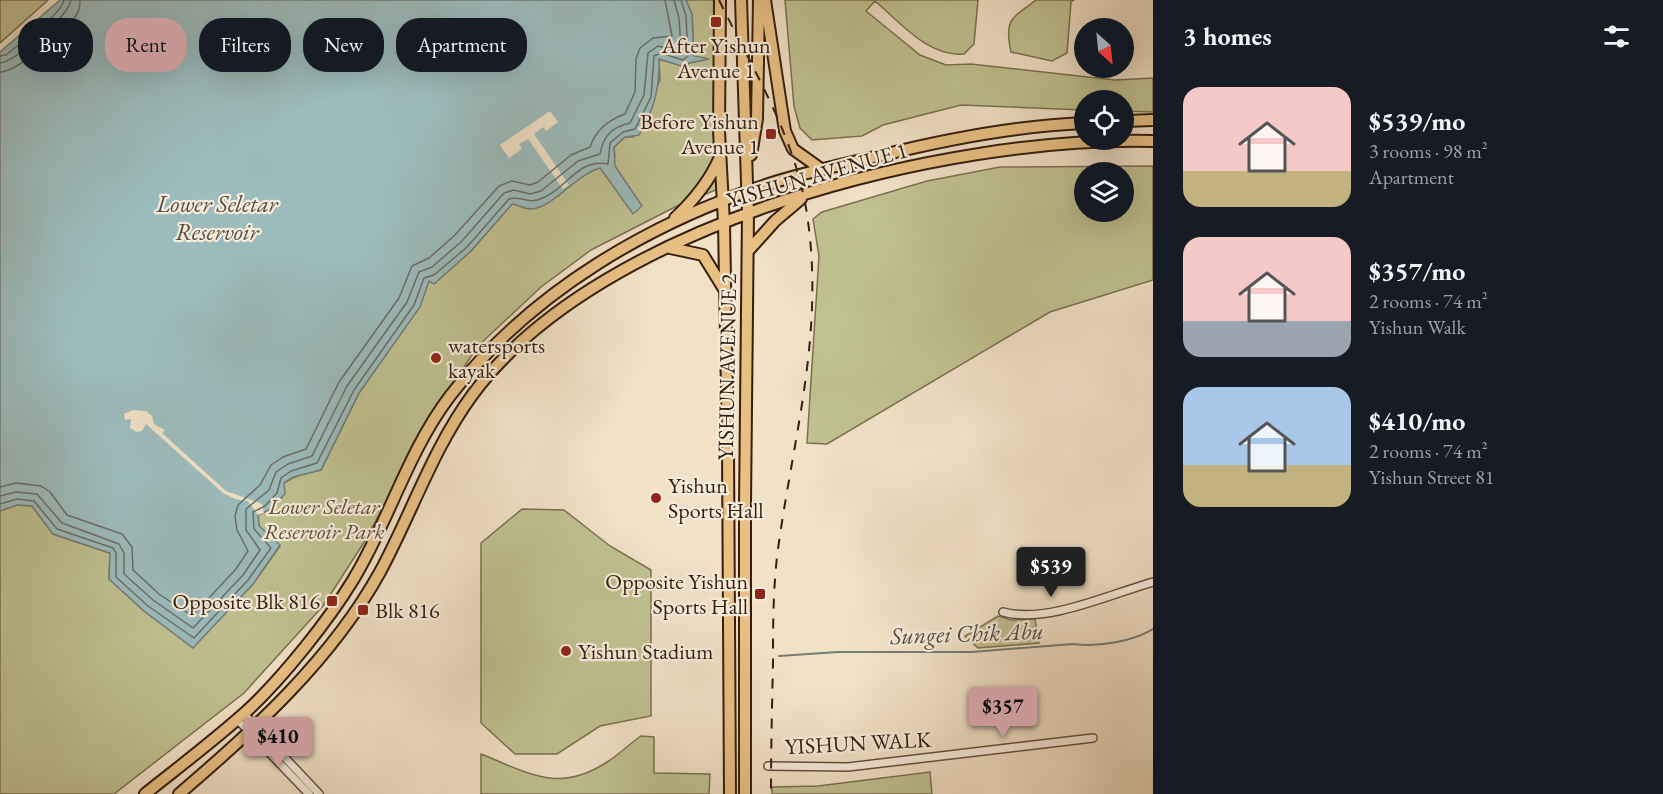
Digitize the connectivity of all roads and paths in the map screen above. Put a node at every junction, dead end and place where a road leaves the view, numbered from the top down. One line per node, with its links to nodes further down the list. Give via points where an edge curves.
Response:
1 (720, 0): 9 (main road, YISHUN AVENUE 2)
2 (741, 0): 10 (main road)
3 (759, 0): 10 (main road, via 758,119)
4 (765, 0): 11 (main road, via 785,131 794,149)
5 (1153, 120): 6 (main road)
6 (1134, 121)
7 (1074, 124): 11 (main road, YISHUN AVENUE 1, via 1008,129 945,140)
8 (1153, 141): 13 (main road, YISHUN AVENUE 1, via 1112,140 958,156)
9 (720, 156): 14 (main road, YISHUN AVENUE 2); 17 (main road, via 698,195)
10 (748, 170): 12 (main road, YISHUN AVENUE 2)
11 (821, 170): 12 (main road, YISHUN AVENUE 1)
12 (748, 192): 14 (main road, YISHUN AVENUE 1); 15 (main road, YISHUN AVENUE 2)
13 (805, 196): 15 (main road, YISHUN AVENUE 1); 19 (main road, via 775,220)
14 (722, 201): 16 (main road, YISHUN AVENUE 2); 17 (main road, YISHUN AVENUE 1)
15 (748, 213): 16 (main road, YISHUN AVENUE 1); 19 (main road, YISHUN AVENUE 2)
16 (724, 223): 18 (main road, YISHUN AVENUE 1); 21 (main road, YISHUN AVENUE 2)
17 (668, 224): 20 (main road, YISHUN AVENUE 1)
18 (669, 248): 21 (main road, via 703,255); 22 (main road, YISHUN AVENUE 1)
19 (748, 251): 34 (main road, YISHUN AVENUE 2)
20 (561, 288): 22 (main road, via 582,282 585,288); 25 (main road, YISHUN AVENUE 1, via 506,332 448,399 425,435 353,580 303,648)
21 (726, 293): 33 (main road, YISHUN AVENUE 2)
22 (581, 296): 26 (main road, YISHUN AVENUE 1, via 531,331 474,393 437,452 368,591 319,659)
23 (1153, 582): 24 (street, via 1030,615)
24 (1003, 612)
25 (240, 717): 26 (street); 29 (main road, YISHUN AVENUE 1)
26 (252, 728): 30 (main road, YISHUN AVENUE 1); 31 (street); 32 (street)
27 (1093, 738): 28 (street, YISHUN WALK, via 848,767)
28 (768, 766)
29 (145, 794)
30 (179, 794)
31 (309, 794)
32 (319, 794)
33 (729, 794)
34 (745, 794)

